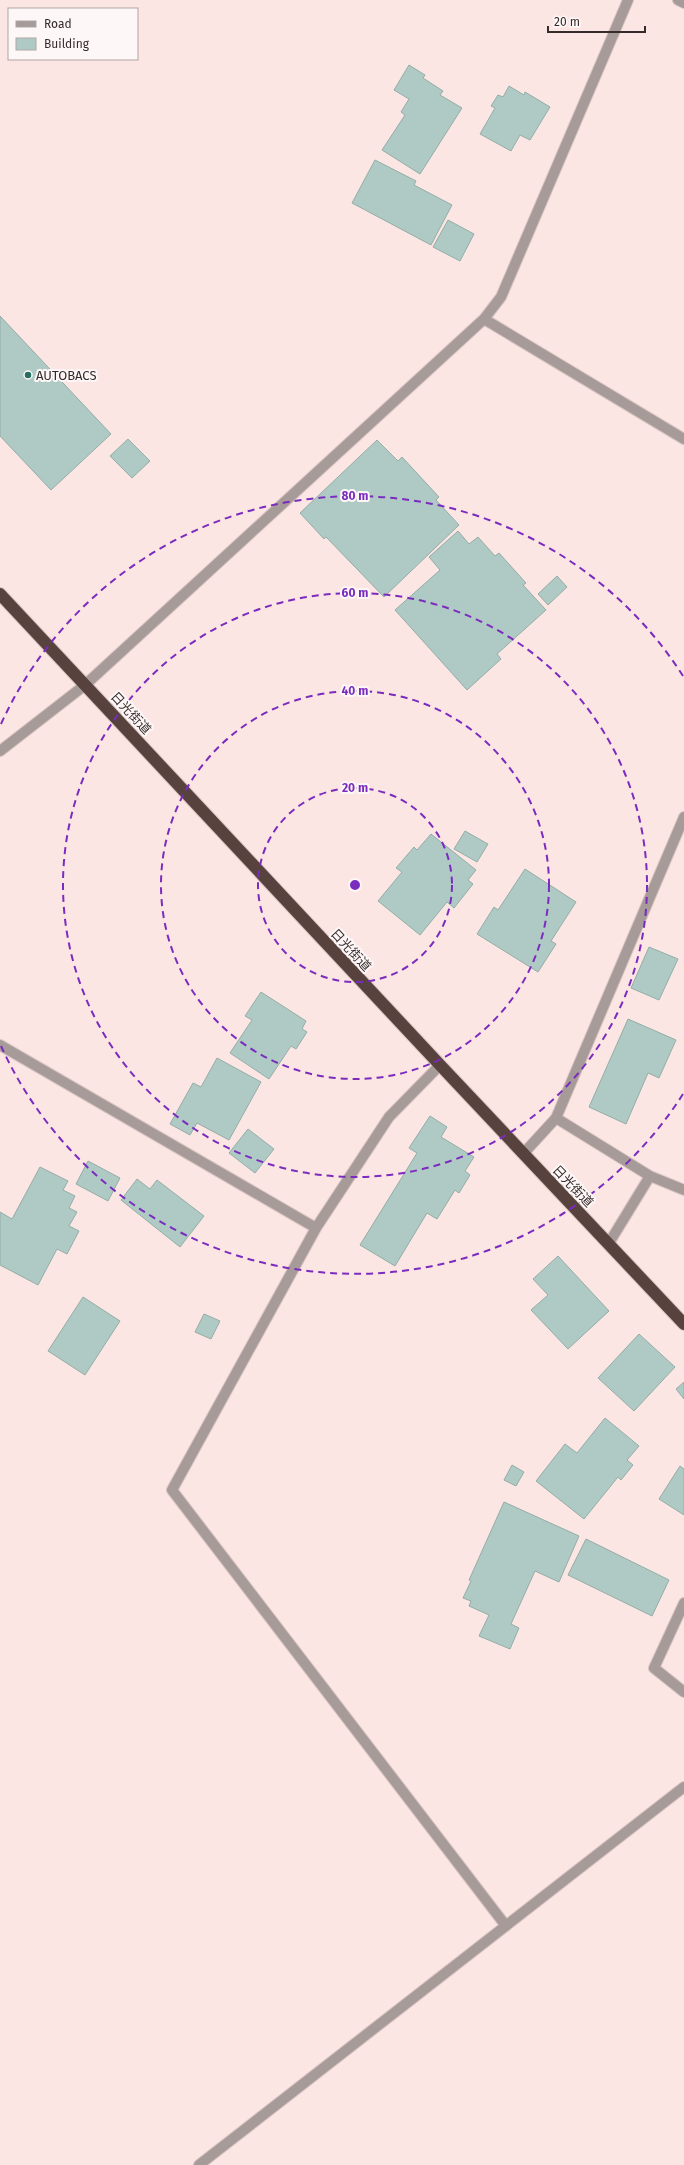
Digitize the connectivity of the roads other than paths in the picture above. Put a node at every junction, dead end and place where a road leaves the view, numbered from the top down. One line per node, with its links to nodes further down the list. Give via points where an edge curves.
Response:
1 (628, 0): 4 (street, via 501,297)
2 (678, 0): 3 (street)
3 (684, 3)
4 (484, 319): 5 (street); 7 (street)
5 (684, 439)
6 (0, 594): 7 (highway, 日光街道)
7 (85, 685): 8 (street); 11 (highway, 日光街道)
8 (0, 751)
9 (684, 817): 12 (street)
10 (0, 1045): 16 (street)
11 (440, 1065): 13 (highway, 日光街道); 16 (street, via 389,1117)
12 (556, 1118): 13 (street); 14 (street)
13 (523, 1154): 17 (highway, 日光街道)
14 (650, 1176): 15 (street); 17 (street)
15 (684, 1190)
16 (316, 1228): 22 (street, via 172,1490)
17 (609, 1244): 18 (highway, 日光街道)
18 (684, 1324)
19 (684, 1603): 20 (street, via 654,1668)
20 (684, 1692)
21 (684, 1787): 22 (street)
22 (506, 1926): 23 (street)
23 (199, 2165)

